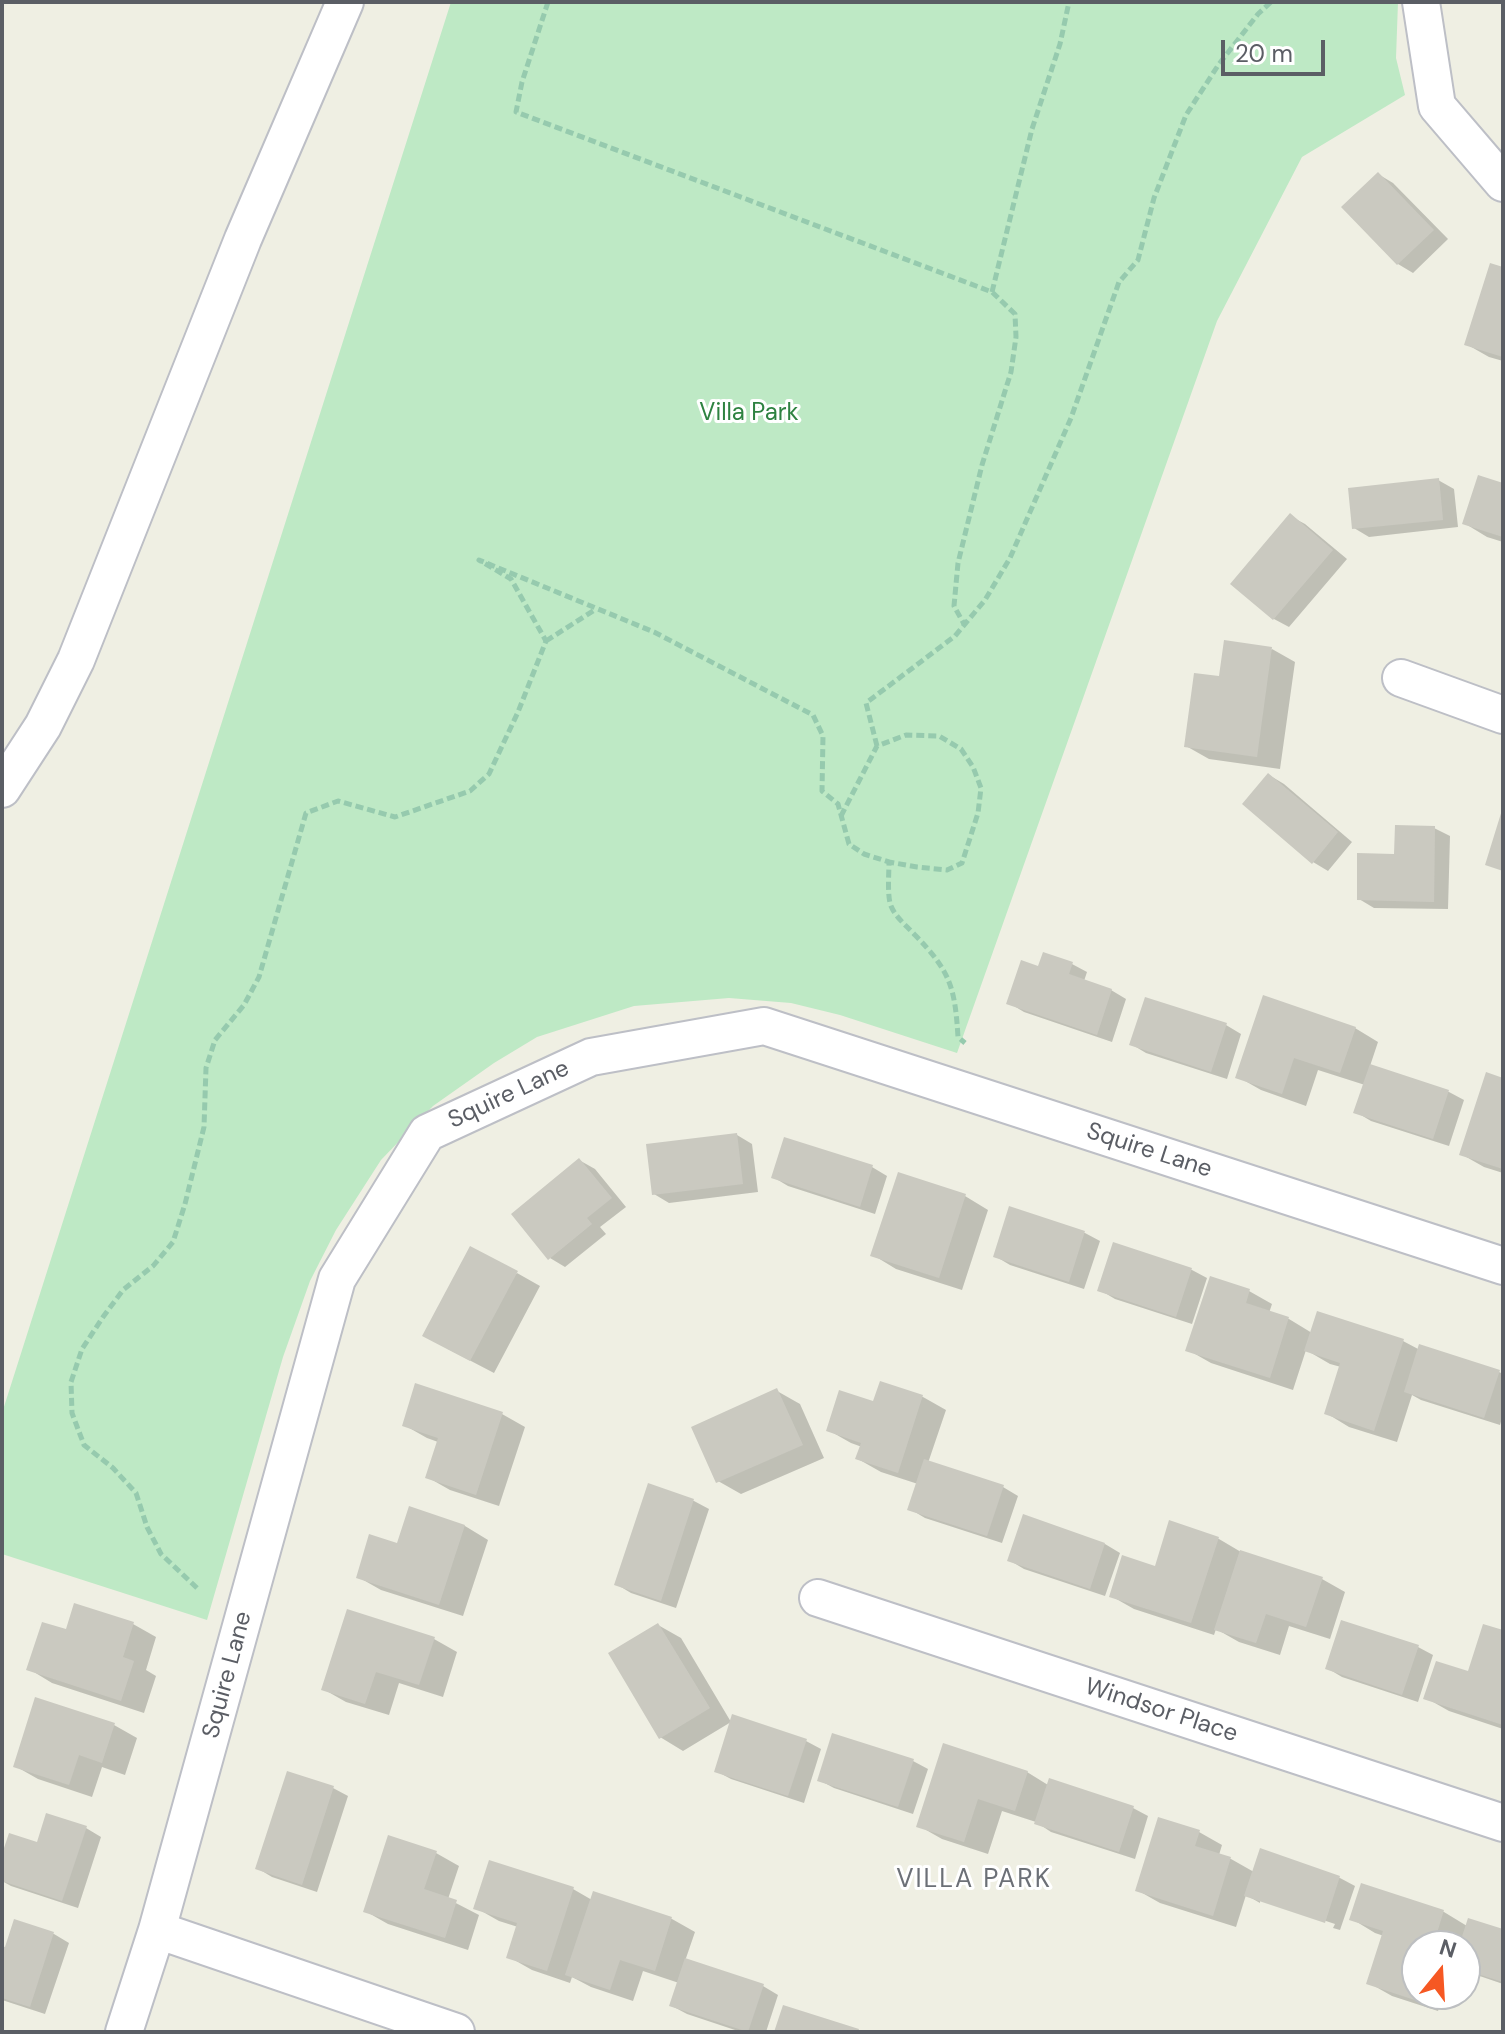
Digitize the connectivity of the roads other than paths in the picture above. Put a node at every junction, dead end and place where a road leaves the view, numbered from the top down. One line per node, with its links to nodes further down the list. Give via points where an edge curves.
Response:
1 (345, 2): 6 (street, via 243,239 76,660 43,726)
2 (1421, 2): 3 (street, via 1437,106)
3 (1503, 183)
4 (1401, 678): 5 (street)
5 (1503, 715)
6 (2, 789)
7 (1503, 1266): 10 (street, Squire Lane, via 764,1026 591,1057 427,1133 337,1279)
8 (818, 1598): 9 (street, Windsor Place)
9 (1503, 1823)
10 (157, 1930): 11 (street, Squire Lane); 12 (street)
11 (124, 2032)
12 (456, 2032)

